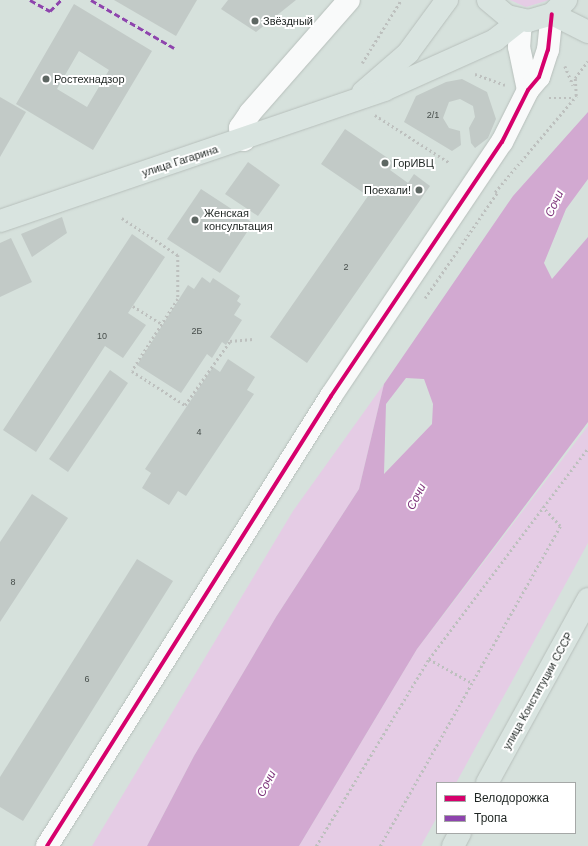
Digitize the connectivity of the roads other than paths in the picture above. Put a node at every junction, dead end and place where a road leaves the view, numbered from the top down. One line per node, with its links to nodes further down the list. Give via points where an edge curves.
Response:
1 (349, 0): 9 (street, via 250,113 240,128)
2 (447, 0): 8 (main road, via 408,52)
3 (488, 0): 5 (main road, via 508,16)
4 (562, 4): 5 (main road); 6 (main road); 7 (street, via 539,77)
5 (521, 20): 7 (street, via 519,47); 8 (main road, улица Гагарина, via 495,40 432,71)
6 (588, 32)
7 (528, 90): 14 (street, via 515,120 331,396)
8 (357, 96): 9 (main road, улица Гагарина)
9 (244, 140): 10 (main road, улица Гагарина)
10 (0, 220)
11 (588, 599): 12 (main road, улица Конституции СССР)
12 (488, 782)
13 (459, 834): 15 (main road)
14 (47, 846)
15 (453, 846)

